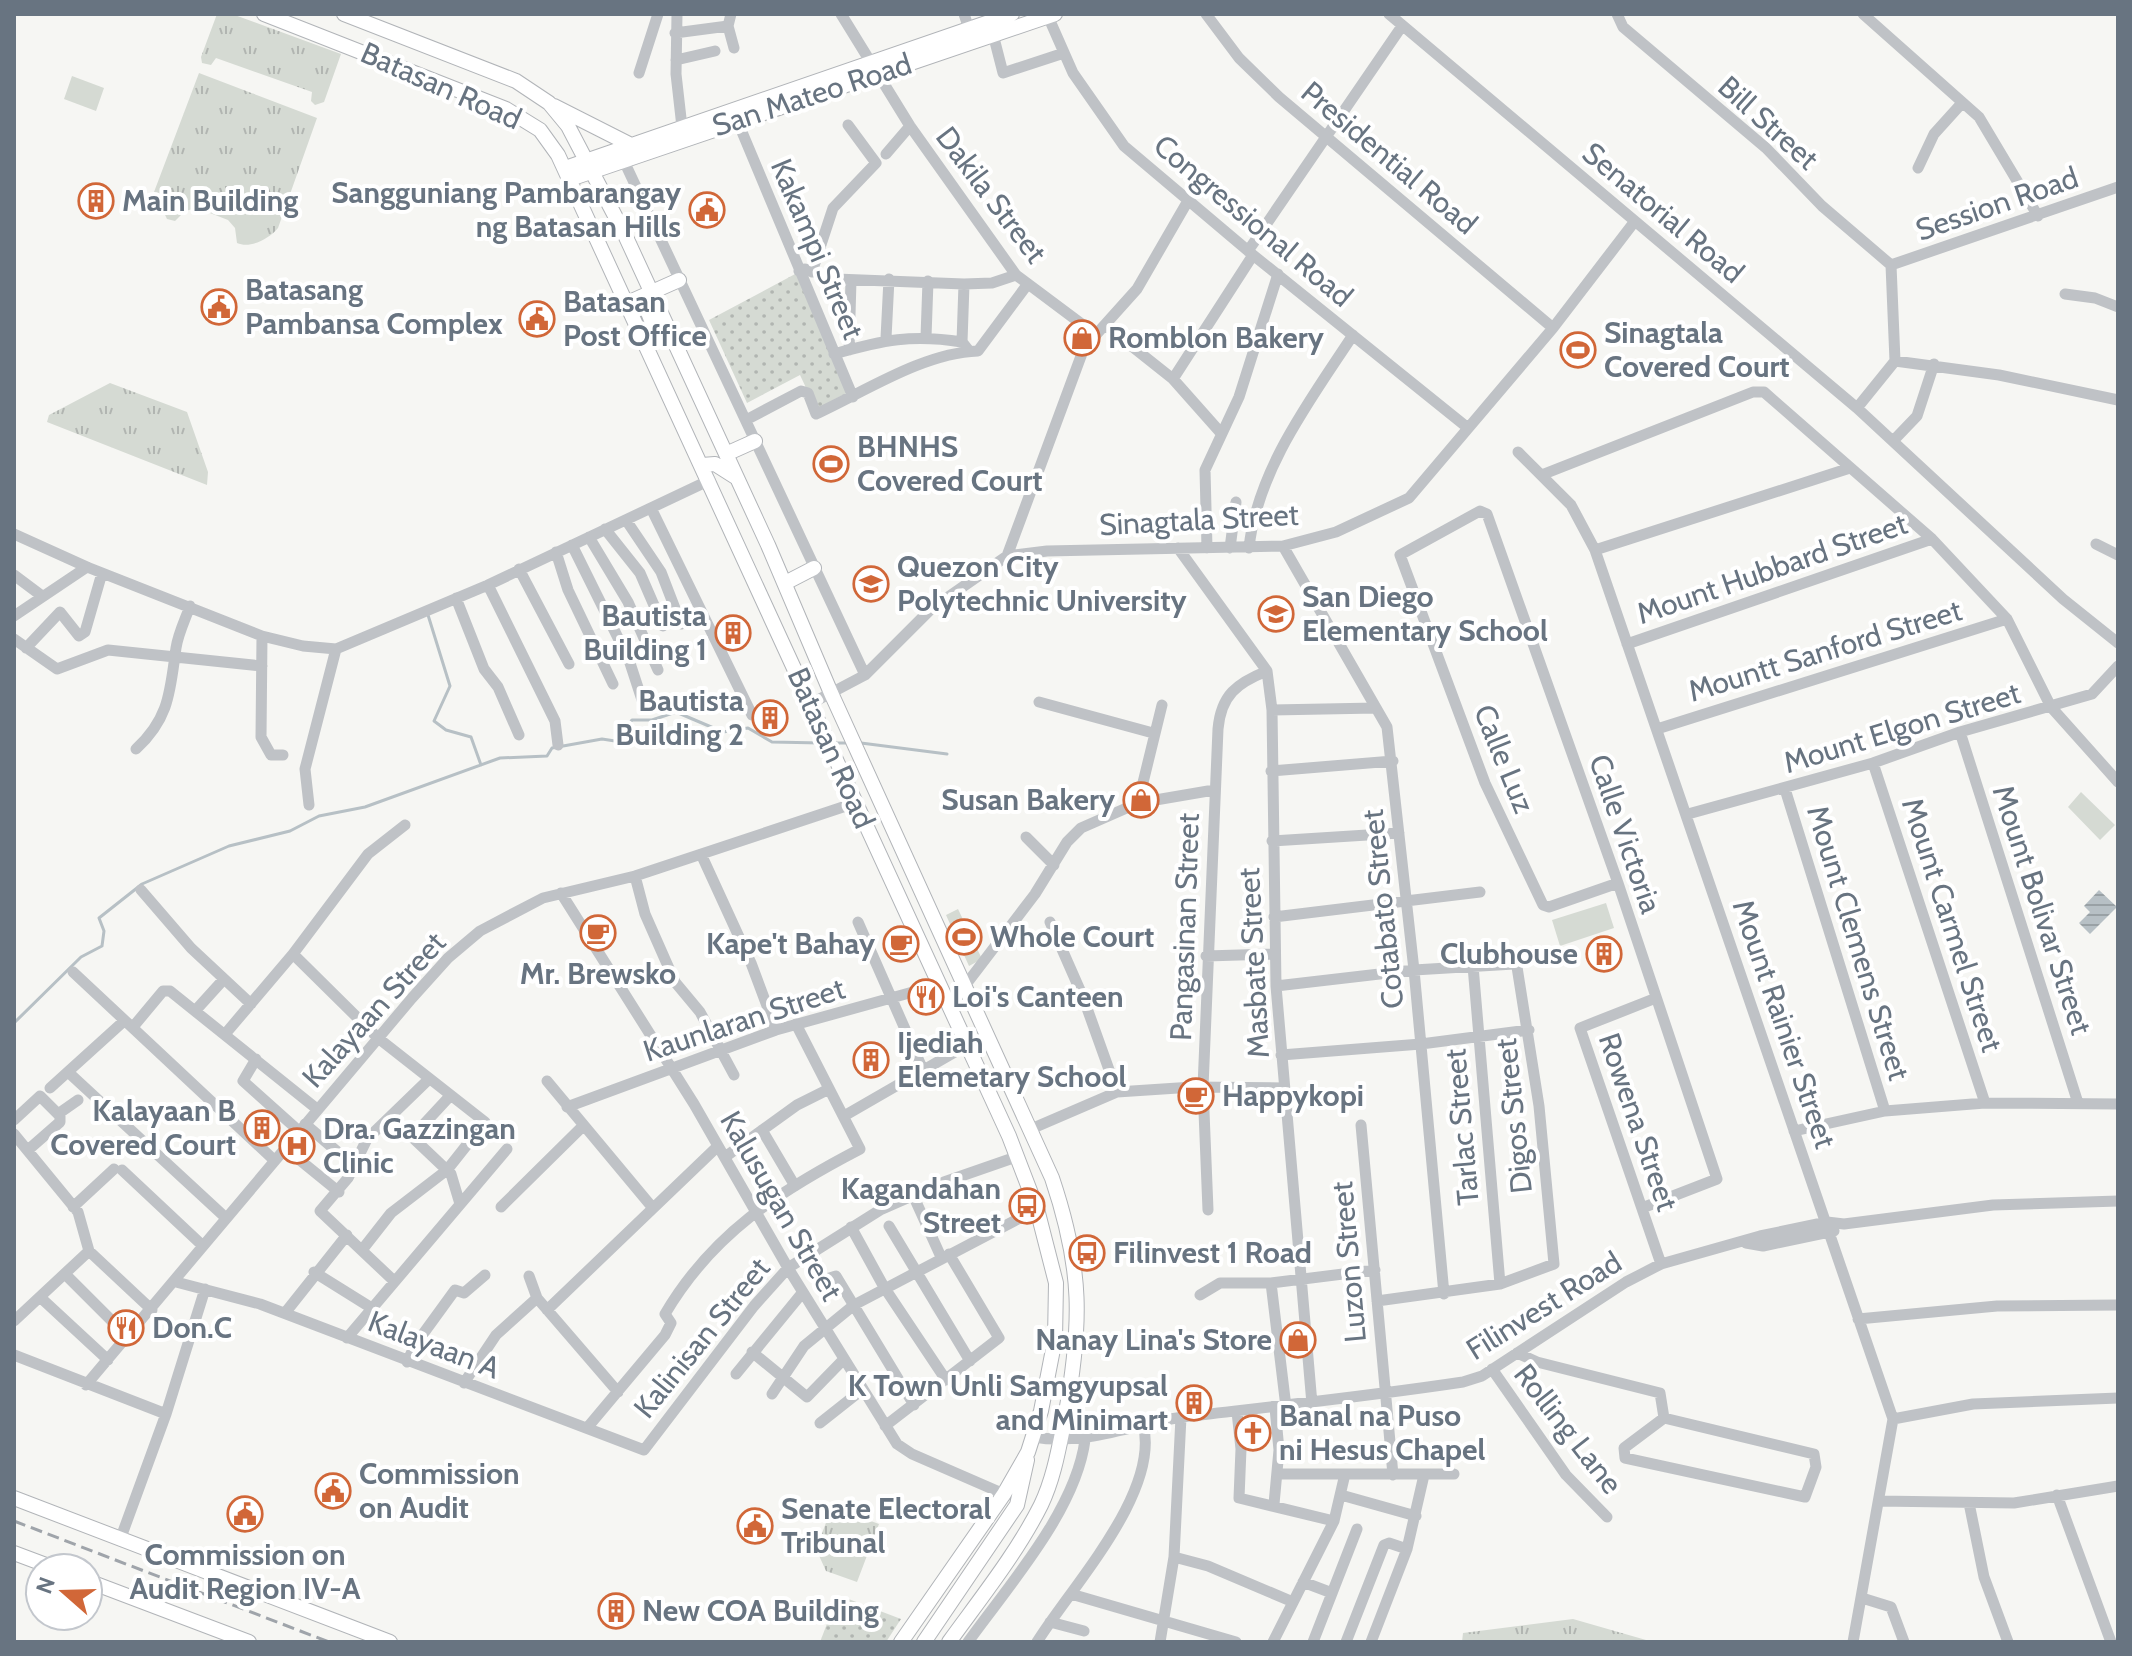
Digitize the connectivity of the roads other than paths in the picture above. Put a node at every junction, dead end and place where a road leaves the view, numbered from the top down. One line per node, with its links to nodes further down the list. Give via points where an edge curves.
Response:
1 (264, 14): 18 (main road, Batasan Road)
2 (658, 14): 24 (street)
3 (677, 14): 16 (street)
4 (841, 14): 23 (street, Dakila Street)
5 (964, 14): 15 (street)
6 (1012, 14): 15 (main road, San Mateo Road)
7 (1206, 14): 31 (street, Presidential Road, via 1239,58)
8 (1389, 14): 14 (street, Senatorial Road)
9 (1617, 14): 43 (street, Bill Street, via 1623,27 1766,148 1822,206)
10 (1863, 14): 26 (street)
11 (1050, 15): 17 (main road, San Mateo Road); 21 (street, Congressional Road)
12 (348, 16): 18 (main road); 25 (main road, Batasan Road, via 516,81)
13 (730, 20): 16 (street); 19 (street)
14 (1402, 26): 31 (street); 41 (street, Senatorial Road)
15 (969, 29): 23 (main road, San Mateo Road)
16 (675, 33): 22 (street)
17 (993, 34): 21 (street, via 1003,73); 23 (main road, San Mateo Road)
18 (348, 45): 37 (main road, Batasan Road, via 506,109 540,130)
19 (734, 48)
20 (715, 51): 22 (street)
21 (1064, 53): 39 (street, Congressional Road, via 1097,112 1124,146)
22 (676, 60): 30 (street)
23 (873, 69): 27 (main road, San Mateo Road); 29 (street, Dakila Street); 30 (main road, San Mateo Road)
24 (639, 73)
25 (549, 103): 32 (main road); 35 (main road, Batasan Road)
26 (1962, 103): 36 (street, via 1934,134); 40 (street, via 1991,133)
27 (737, 120): 34 (main road, San Mateo Road); 44 (street, Kakampi Street)
28 (848, 125): 44 (street, via 876,163 833,208)
29 (910, 126): 33 (street); 46 (street, Dakila Street)
30 (682, 127): 32 (main road, San Mateo Road)
31 (1326, 137): 42 (street); 59 (street, Presidential Road)
32 (629, 144): 35 (main road, San Mateo Road)
33 (886, 154)
34 (623, 159): 35 (main road, San Mateo Road); 48 (street)
35 (589, 164): 37 (main road, San Mateo Road); 53 (main road, Batasan Road)
36 (1918, 168)
37 (567, 174): 55 (main road, Batasan Road)
38 (2118, 187): 40 (street, Session Road)
39 (1189, 199): 42 (street, Congressional Road); 58 (street, via 1137,289)
40 (2038, 216): 43 (street, Session Road)
41 (1635, 221): 59 (street, Sinagtala Street); 72 (street, Senatorial Road)
42 (1251, 253): 45 (street, Congressional Road); 69 (street)
43 (1891, 265): 67 (street)
44 (806, 272): 49 (street); 66 (street, Kakampi Street)
45 (1278, 274): 61 (street, Congressional Road); 75 (street, via 1239,397)
46 (1016, 275): 51 (street); 52 (street, Dakila Street)
47 (889, 279): 49 (street); 50 (street); 63 (street)
48 (679, 280): 53 (main road); 73 (street)
49 (851, 280): 65 (street)
50 (928, 281): 51 (street); 62 (street)
51 (964, 284): 64 (street)
52 (1027, 285): 60 (street, Dakila Street); 64 (street, via 978,351)
53 (652, 293): 55 (main road); 57 (main road, Batasan Road)
54 (2065, 294): 56 (street)
55 (630, 302): 57 (main road, via 645,305 651,320); 80 (main road, Batasan Road)
56 (2118, 307)
57 (666, 324): 79 (main road, Batasan Road)
58 (1105, 325): 60 (street); 69 (street)
59 (1553, 328): 74 (street, Sinagtala Street)
60 (1095, 334): 103 (street, via 1084,348)
61 (1353, 335): 74 (street, Congressional Road); 98 (street, via 1267,483 1252,522)
62 (926, 337): 63 (street); 64 (street)
63 (886, 338): 65 (street)
64 (966, 347): 70 (street)
65 (849, 350): 66 (street)
66 (834, 354): 70 (street, Kakampi Street)
67 (1895, 361): 68 (street); 72 (street)
68 (1934, 364): 71 (street); 77 (street, via 1917,416)
69 (1173, 379): 75 (street)
70 (853, 397): 73 (street, via 816,414 808,393 801,391)
71 (2118, 400)
72 (1857, 408): 77 (street, Senatorial Road)
73 (746, 420): 76 (street)
74 (1468, 428): 94 (street, Sinagtala Street, via 1409,498 1360,522)
75 (1220, 432): 96 (street, via 1205,470)
76 (755, 441): 79 (main road); 105 (street)
77 (1893, 441): 120 (street, Senatorial Road, via 2063,599)
78 (1518, 452): 82 (street, Mount Rainier Street)
79 (726, 454): 83 (main road, Batasan Road)
80 (702, 465): 83 (main road, via 715,464); 84 (main road, Batasan Road)
81 (1850, 468): 82 (street, via 1759,390); 91 (street); 99 (street)
82 (1544, 474): 99 (street, Mount Rainier Street, via 1571,505)
83 (737, 478): 109 (main road, Batasan Road)
84 (710, 480): 86 (street); 134 (main road, Batasan Road)
85 (1236, 502): 97 (street)
86 (651, 508): 87 (street); 140 (street)
87 (626, 520): 88 (street); 116 (street, via 661,572)
88 (605, 529): 90 (street); 117 (street, via 640,573)
89 (14, 534): 104 (street)
90 (589, 537): 93 (street); 128 (street, via 628,602)
91 (1932, 539): 115 (street); 121 (street, Mount Hubbard Street)
92 (2096, 544): 102 (street)
93 (572, 545): 100 (street); 136 (street, via 602,600)
94 (1283, 546): 98 (street, Sinagtala Street); 138 (street, Cotabato Street)
95 (1178, 548): 96 (street, Sinagtala Street); 103 (street, Sinagtala Street); 129 (street, Masbate Street)
96 (1207, 548): 97 (street, Sinagtala Street)
97 (1230, 548): 98 (street, Sinagtala Street)
98 (1249, 548)
99 (1595, 550): 121 (street, Mount Rainier Street)
100 (556, 552): 106 (street); 131 (street, via 568,590)
101 (1401, 553): 165 (street, Calle Luz, via 1485,783 1543,905); 165 (street, Calle Victoria, via 1480,511 1487,514)
102 (2118, 555)
103 (1007, 556): 130 (street, Sinagtala Street, via 931,609)
104 (87, 567): 107 (street); 111 (street)
105 (814, 568): 109 (main road); 130 (street)
106 (519, 569): 110 (street); 125 (street)
107 (102, 573): 113 (street); 122 (street, via 86,631 79,636 60,612)
108 (14, 575): 111 (street)
109 (785, 583): 132 (main road, Batasan Road)
110 (488, 585): 112 (street); 145 (street, via 555,721)
111 (42, 596): 114 (street)
112 (456, 598): 123 (street); 144 (street, via 484,669)
113 (190, 606): 118 (street); 124 (street)
114 (14, 616)
115 (2007, 619): 137 (street); 141 (street, Mountt Sanford Street)
116 (681, 624)
117 (663, 626)
118 (262, 636): 123 (street); 126 (street)
119 (14, 639): 122 (street)
120 (2118, 643)
121 (1627, 644): 141 (street, Mount Rainier Street)
122 (26, 648): 124 (street, via 57,669 108,650)
123 (336, 649): 156 (street, via 305,769)
124 (175, 657): 126 (street); 146 (street, via 170,700)
125 (569, 664)
126 (262, 666): 147 (street, via 261,737 271,755)
127 (2118, 666): 137 (street, Mount Elgon Street, via 2092,694)
128 (658, 670)
129 (1267, 671): 139 (street, Masbate Street); 153 (street, Pangasinan Street, via 1243,681 1224,701)
130 (865, 675): 132 (street, Sinagtala Street)
131 (613, 684)
132 (831, 693): 134 (street, Sinagtala Street); 182 (main road, Batasan Road)
133 (1039, 702): 143 (street)
134 (812, 703): 154 (main road, Batasan Road)
135 (1162, 705): 143 (street)
136 (644, 706)
137 (2051, 707): 142 (street, Mount Elgon Street); 151 (street)
138 (1376, 708): 139 (street); 148 (street, Cotabato Street, via 1387,727)
139 (1272, 710): 150 (street, Masbate Street)
140 (752, 715)
141 (1657, 729): 157 (street, Mount Rainier Street)
142 (1960, 732): 149 (street, Mount Elgon Street); 213 (street, Mount Bolivar Street)
143 (1153, 733): 155 (street)
144 (519, 735)
145 (558, 745)
146 (136, 749)
147 (283, 755)
148 (1393, 761): 150 (street); 159 (street, Cotabato Street)
149 (1873, 763): 152 (street, Mount Elgon Street); 212 (street, Mount Carmel Street)
150 (1271, 771): 161 (street, Masbate Street)
151 (2118, 782)
152 (1785, 789): 157 (street, Mount Elgon Street); 217 (street, Mount Clemens Street)
153 (1214, 790): 155 (street); 175 (street, Pangasinan Street)
154 (855, 803): 162 (street, Kalayaan Street); 180 (main road, Batasan Road)
155 (1138, 803): 163 (street, via 1081,828)
156 (309, 805)
157 (1688, 814): 227 (street, Mount Rainier Street)
158 (405, 825): 173 (street, via 368,854)
159 (1399, 833): 161 (street); 169 (street, Cotabato Street)
160 (1026, 837): 163 (street)
161 (1272, 841): 170 (street, Masbate Street)
162 (701, 854): 164 (street, Kalayaan Street); 189 (street)
163 (1054, 865): 182 (street)
164 (635, 876): 168 (street, Kalayaan Street); 196 (street, via 645,914 675,982)
165 (1618, 883): 183 (street, Calle Victoria)
166 (141, 890): 179 (street)
167 (1480, 892): 169 (street)
168 (561, 893): 192 (street, Kalayaan Street, via 480,931 448,958); 199 (street, Kalusugan Street)
169 (1407, 902): 170 (street); 177 (street, Cotabato Street)
170 (1274, 917): 174 (street, Masbate Street)
171 (858, 922): 184 (street)
172 (1050, 922): 209 (street)
173 (293, 954): 185 (street); 192 (street)
174 (1275, 954): 175 (street); 181 (street, Masbate Street)
175 (1206, 956): 205 (street, Pangasinan Street)
176 (1473, 966): 177 (street); 190 (street, Digos Street, via 1514,964); 193 (street, Tarlac Street)
177 (1414, 970): 181 (street); 194 (street, Cotabato Street)
178 (73, 972): 187 (street)
179 (224, 979): 185 (street); 186 (street)
180 (938, 985): 184 (street, Kaunlaran Street); 195 (main road, Batasan Road)
181 (1276, 986): 197 (street, Masbate Street)
182 (964, 987): 225 (main road, Batasan Road)
183 (1656, 998): 246 (street, Calle Victoria, via 1717,1179); 246 (street, Rowena Street, via 1580,1028)
184 (892, 999): 188 (street, Kaunlaran Street); 200 (street)
185 (251, 1004): 191 (street)
186 (195, 1011): 187 (street, via 166,990); 191 (street)
187 (129, 1024): 201 (street); 235 (street)
188 (796, 1024): 189 (street, Kaunlaran Street); 208 (street)
189 (776, 1030): 196 (street, Kaunlaran Street)
190 (1529, 1030): 193 (street); 272 (street, Digos Street, via 1554,1264)
191 (226, 1033): 198 (street)
192 (378, 1038): 203 (street); 216 (street, Kalayaan Street)
193 (1478, 1038): 194 (street); 272 (street, Tarlac Street)
194 (1421, 1044): 197 (street); 276 (street, Cotabato Street)
195 (967, 1045): 200 (street); 234 (main road, Batasan Road)
196 (721, 1049): 199 (street, Kaunlaran Street); 202 (street)
197 (1281, 1055): 207 (street, Masbate Street)
198 (256, 1059): 216 (street); 224 (street, via 243,1081)
199 (669, 1069): 215 (street, Kaunlaran Street); 233 (street, Kalusugan Street)
200 (923, 1070): 219 (street)
201 (68, 1072): 206 (street); 250 (street)
202 (734, 1075)
203 (428, 1080): 210 (street); 220 (street)
204 (547, 1081): 215 (street)
205 (1203, 1087): 207 (street); 209 (street); 249 (street, Pangasinan Street)
206 (50, 1088)
207 (1284, 1088): 269 (street, Masbate Street)
208 (829, 1089): 219 (street); 226 (street)
209 (1117, 1092): 225 (street)
210 (450, 1096): 229 (street); 237 (street, via 485,1122)
211 (78, 1100): 218 (street)
212 (1985, 1103): 213 (street); 217 (street)
213 (2078, 1103): 214 (street)
214 (2118, 1104)
215 (567, 1107): 223 (street)
216 (317, 1109): 224 (street, Kalayaan Street)
217 (1885, 1111): 227 (street)
218 (58, 1114): 221 (street, via 40,1096); 232 (street, via 60,1122)
219 (844, 1116): 238 (street, via 860,1149)
220 (392, 1118): 229 (street); 236 (street, via 367,1139)
221 (14, 1120)
222 (1361, 1125): 262 (street, Luzon Street)
223 (583, 1126): 244 (street); 245 (street)
224 (302, 1128): 230 (street, Kalayaan Street); 236 (street)
225 (1031, 1129): 323 (main road, Batasan Road, via 1063,1211 1078,1282 1078,1342)
226 (762, 1130): 233 (street); 238 (street)
227 (1794, 1131): 253 (street, Mount Rainier Street)
228 (14, 1134): 232 (street)
229 (412, 1137): 237 (street)
230 (285, 1148): 235 (street, Kalayaan Street); 239 (street)
231 (507, 1149): 242 (street)
232 (28, 1150): 243 (street)
233 (722, 1151): 245 (street); 248 (street, Kalusugan Street)
234 (1016, 1157): 240 (street, Kalinisan Street); 247 (main road, Batasan Road)
235 (274, 1160): 250 (street, Kalayaan Street)
236 (354, 1166): 239 (street)
237 (447, 1170): 242 (street); 256 (street, via 391,1213)
238 (795, 1186): 248 (street)
239 (339, 1192): 254 (street, via 320,1211)
240 (913, 1195): 252 (street, Kalinisan Street); 258 (street)
241 (2118, 1201): 253 (street, Filinvest Road, via 1993,1205)
242 (460, 1204): 268 (street)
243 (73, 1207): 255 (street, via 118,1170); 257 (street)
244 (501, 1207)
245 (652, 1207): 285 (street)
246 (1642, 1208): 260 (street, Rowena Street)
247 (1037, 1209): 258 (street); 324 (main road, Batasan Road, via 1056,1283 1057,1309)
248 (757, 1210): 261 (street, Kalusugan Street); 306 (street, via 728,1232 690,1277 665,1314 671,1323 665,1335)
249 (1208, 1210)
250 (226, 1218): 255 (street, Kalayaan Street)
251 (889, 1226): 263 (street)
252 (851, 1227): 259 (street, Kalinisan Street); 273 (street)
253 (1828, 1228): 260 (street, Filinvest Road, via 1760,1236); 288 (street, Mount Rainier Street)
254 (347, 1235): 256 (street); 264 (street)
255 (203, 1246): 270 (street, Kalayaan Street)
256 (362, 1250): 268 (street)
257 (89, 1251): 265 (street); 284 (street)
258 (945, 1255): 263 (street); 297 (street, via 999,1338)
259 (807, 1256): 261 (street, Kalinisan Street); 281 (street, via 823,1280 836,1276)
260 (1661, 1264): 293 (street, Filinvest Road)
261 (788, 1268): 275 (street, Kalusugan Street); 325 (street, Kalinisan Street)
262 (1375, 1270): 269 (street); 280 (street, Luzon Street)
263 (916, 1271): 273 (street); 297 (street)
264 (314, 1272): 283 (street); 286 (street)
265 (65, 1274): 278 (street); 290 (street)
266 (485, 1275): 298 (street, via 464,1293 455,1290)
267 (529, 1276): 279 (street)
268 (393, 1280): 283 (street)
269 (1301, 1280): 271 (street); 310 (street, Masbate Street)
270 (176, 1282): 274 (street, Kalayaan A); 284 (street, Kalayaan Street)
271 (1271, 1283): 277 (street, via 1220,1283); 312 (street)
272 (1500, 1284): 276 (street)
273 (884, 1287): 281 (street); 302 (street)
274 (205, 1289): 286 (street, Kalayaan A); 314 (street)
275 (803, 1292): 289 (street, Kalusugan Street); 292 (street)
276 (1444, 1294): 280 (street)
277 (1200, 1295)
278 (41, 1298): 287 (street); 296 (street)
279 (537, 1298): 285 (street); 303 (street, via 496,1335)
280 (1377, 1301): 307 (street, Luzon Street)
281 (854, 1305): 289 (street); 311 (street)
282 (2118, 1305): 288 (street, via 1997,1306)
283 (370, 1307): 291 (street)
284 (152, 1310): 290 (street, Kalayaan Street)
285 (547, 1310): 306 (street)
286 (285, 1313): 291 (street, Kalayaan A)
287 (15, 1318)
288 (1858, 1319): 317 (street, Mount Rainier Street)
289 (824, 1326): 295 (street, Kalusugan Street); 301 (street)
290 (129, 1338): 296 (street, Kalayaan Street)
291 (347, 1338): 298 (street, Kalayaan A)
292 (752, 1352): 300 (street); 301 (street)
293 (1517, 1353): 299 (street, Filinvest Road); 316 (street, via 1660,1393)
294 (14, 1355): 304 (street)
295 (844, 1359): 301 (street, via 807,1397); 305 (street, Kalusugan Street)
296 (108, 1360): 304 (street, Kalayaan Street)
297 (970, 1361): 302 (street)
298 (407, 1362): 303 (street, Kalayaan A)
299 (1492, 1369): 307 (street, Filinvest Road, via 1463,1382); 340 (street, Rolling Lane, via 1566,1475)
300 (736, 1374)
301 (783, 1375): 308 (street)
302 (946, 1380): 311 (street)
303 (464, 1383): 321 (street, Kalayaan A)
304 (86, 1385): 314 (street)
305 (863, 1389): 318 (street); 320 (street, Kalusugan Street)
306 (618, 1392): 321 (street)
307 (1385, 1393): 310 (street, Filinvest Road); 329 (street, Luzon Street)
308 (772, 1394)
309 (2118, 1398): 317 (street, via 1973,1404)
310 (1312, 1404): 312 (street, Filinvest Road)
311 (914, 1405): 320 (street)
312 (1280, 1408): 313 (street, Filinvest Road); 326 (street)
313 (1237, 1412): 315 (street, Filinvest Road); 338 (street, via 1239,1498)
314 (166, 1414): 343 (street)
315 (1181, 1417): 319 (street, Filinvest Road); 345 (street)
316 (1664, 1418): 316 (street, via 1624,1448 1625,1458 1805,1497 1816,1467 1814,1454)
317 (1893, 1419): 336 (street, Mount Rainier Street)
318 (820, 1423)
319 (1143, 1424): 322 (street, Filinvest Road); 349 (street, via 1145,1459 1134,1488 1106,1545)
320 (885, 1426): 332 (street, Kalusugan Street, via 912,1454)
321 (587, 1428): 325 (street, Kalayaan A)
322 (1085, 1440): 323 (street, Filinvest Road); 362 (street, via 1071,1492)
323 (1060, 1441): 324 (street, Filinvest Road); 356 (main road, Batasan Road, via 1041,1505)
324 (1031, 1444): 332 (main road, Batasan Road); 361 (main road, via 1017,1505)
325 (644, 1450)
326 (1277, 1474): 327 (street); 338 (street)
327 (1345, 1474): 329 (street); 333 (street)
328 (1454, 1474): 330 (street)
329 (1393, 1475): 330 (street)
330 (1424, 1475): 339 (street)
331 (2118, 1486): 334 (street)
332 (1004, 1494): 360 (main road, Batasan Road)
333 (1341, 1495): 339 (street); 341 (street)
334 (2057, 1495): 337 (street, via 2014,1503); 373 (street)
335 (14, 1498): 343 (main road)
336 (1879, 1501): 337 (street); 350 (street, Mount Rainier Street)
337 (1969, 1503): 372 (street, via 1984,1577)
338 (1274, 1504): 341 (street)
339 (1416, 1516): 344 (street)
340 (1607, 1517)
341 (1334, 1521): 346 (street)
342 (1357, 1529): 348 (street)
343 (120, 1540): 359 (main road)
344 (1407, 1549): 368 (street, via 1384,1545); 369 (street)
345 (1174, 1557): 351 (street); 352 (street)
346 (1303, 1582): 348 (street); 351 (street)
347 (104, 1587): 354 (main road)
348 (1332, 1593): 367 (street)
349 (1071, 1594): 352 (street); 353 (street)
350 (1862, 1598): 370 (street, Mount Rainier Street); 371 (street, via 1891,1607)
351 (1293, 1602): 366 (street)
352 (1163, 1618): 364 (street); 365 (street)
353 (1050, 1622): 355 (street); 363 (street)
354 (210, 1627): 357 (main road); 358 (main road)
355 (1084, 1631)
356 (954, 1641)
357 (204, 1642)
358 (249, 1642)
359 (390, 1642)
360 (901, 1642)
361 (924, 1642)
362 (968, 1642)
363 (1037, 1642)
364 (1160, 1642)
365 (1236, 1642)
366 (1273, 1642)
367 (1313, 1642)
368 (1346, 1642)
369 (1371, 1642)
370 (1853, 1642)
371 (1904, 1642)
372 (2008, 1642)
373 (2111, 1642)

